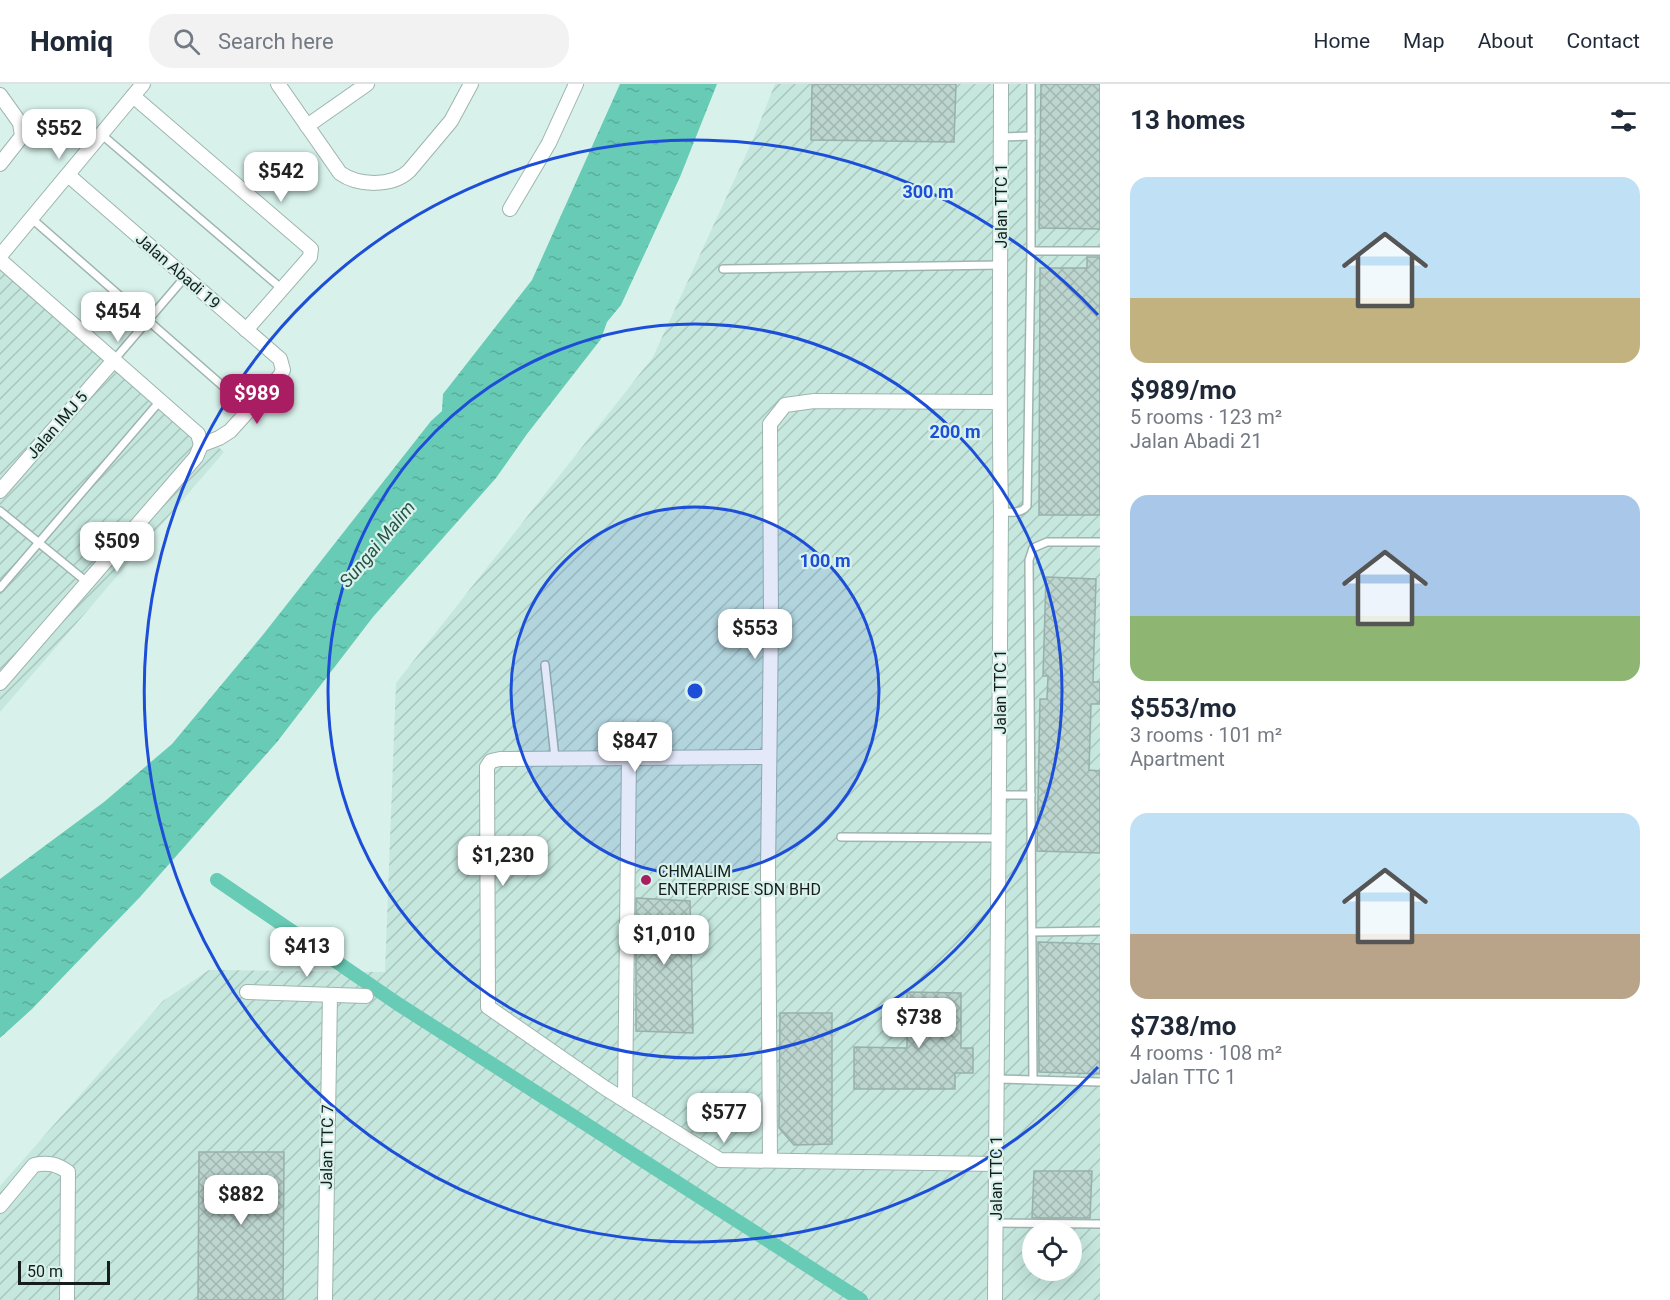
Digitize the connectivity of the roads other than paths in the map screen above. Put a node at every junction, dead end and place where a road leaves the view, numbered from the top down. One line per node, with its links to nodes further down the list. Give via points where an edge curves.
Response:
1 (143, 84): 9 (street)
2 (278, 84): 10 (street)
3 (367, 84): 10 (street)
4 (471, 84): 10 (street, via 456,115 409,171 387,182 354,180 340,173)
5 (576, 84): 16 (street, via 549,143)
6 (1001, 84): 13 (street, Jalan TTC 1)
7 (1030, 84): 12 (lane)
8 (0, 95): 14 (street, via 22,128 22,136)
9 (133, 96): 11 (street); 24 (street, via 311,249 310,257)
10 (307, 126)
11 (100, 134): 15 (street); 24 (lane)
12 (1031, 136): 13 (lane); 18 (lane)
13 (1001, 137): 21 (street, Jalan TTC 1)
14 (0, 164)
15 (68, 175): 17 (street); 23 (street, Jalan Abadi 19)
16 (510, 209)
17 (31, 218): 20 (street); 25 (lane)
18 (1031, 251): 19 (lane); 34 (lane, via 1027,506 1024,511)
19 (1100, 251)
20 (0, 258): 27 (street)
21 (1002, 265): 22 (lane); 29 (street, Jalan TTC 1)
22 (723, 268)
23 (185, 277): 25 (lane); 26 (street, Jalan Abadi 19)
24 (282, 290): 26 (street)
25 (148, 320): 27 (lane); 30 (lane)
26 (246, 330): 30 (street, Jalan Abadi 19, via 280,359 283,370)
27 (114, 360): 28 (street); 32 (street, Jalan IMJ 5)
28 (160, 401): 31 (street, via 198,434); 36 (lane)
29 (999, 402): 34 (street, Jalan TTC 1); 42 (street, via 814,400 785,405 770,424)
30 (249, 409): 31 (street, via 230,431)
31 (201, 445): 37 (street, via 196,457)
32 (0, 491)
33 (0, 511): 36 (lane)
34 (1001, 512): 44 (street, Jalan TTC 1)
35 (1100, 542): 45 (lane, via 1047,542 1032,548)
36 (38, 543): 37 (lane); 38 (lane)
37 (87, 583): 40 (street)
38 (0, 588)
39 (545, 665): 43 (lane)
40 (0, 683)
41 (629, 757): 42 (street); 43 (street); 56 (street)
42 (769, 757): 57 (street)
43 (555, 758): 56 (street, via 500,759 487,766 488,1007)
44 (999, 795): 45 (lane); 47 (street, Jalan TTC 1)
45 (1031, 795): 49 (lane)
46 (841, 837): 47 (lane)
47 (999, 838): 53 (street, Jalan TTC 1)
48 (1100, 931): 49 (lane)
49 (1032, 932): 54 (lane)
50 (247, 992): 51 (street)
51 (330, 995): 52 (street); 63 (street, Jalan TTC 7)
52 (366, 996)
53 (997, 1079): 54 (lane); 58 (street, Jalan TTC 1)
54 (1033, 1080): 55 (lane)
55 (1100, 1082)
56 (625, 1100): 57 (street, via 720,1160)
57 (770, 1159): 58 (street)
58 (996, 1164): 60 (street, Jalan TTC 1)
59 (0, 1206): 62 (street, via 34,1165 52,1164 68,1173)
60 (996, 1223): 61 (lane); 64 (street, Jalan TTC 1)
61 (1100, 1224)
62 (67, 1300)
63 (325, 1300)
64 (995, 1300)

